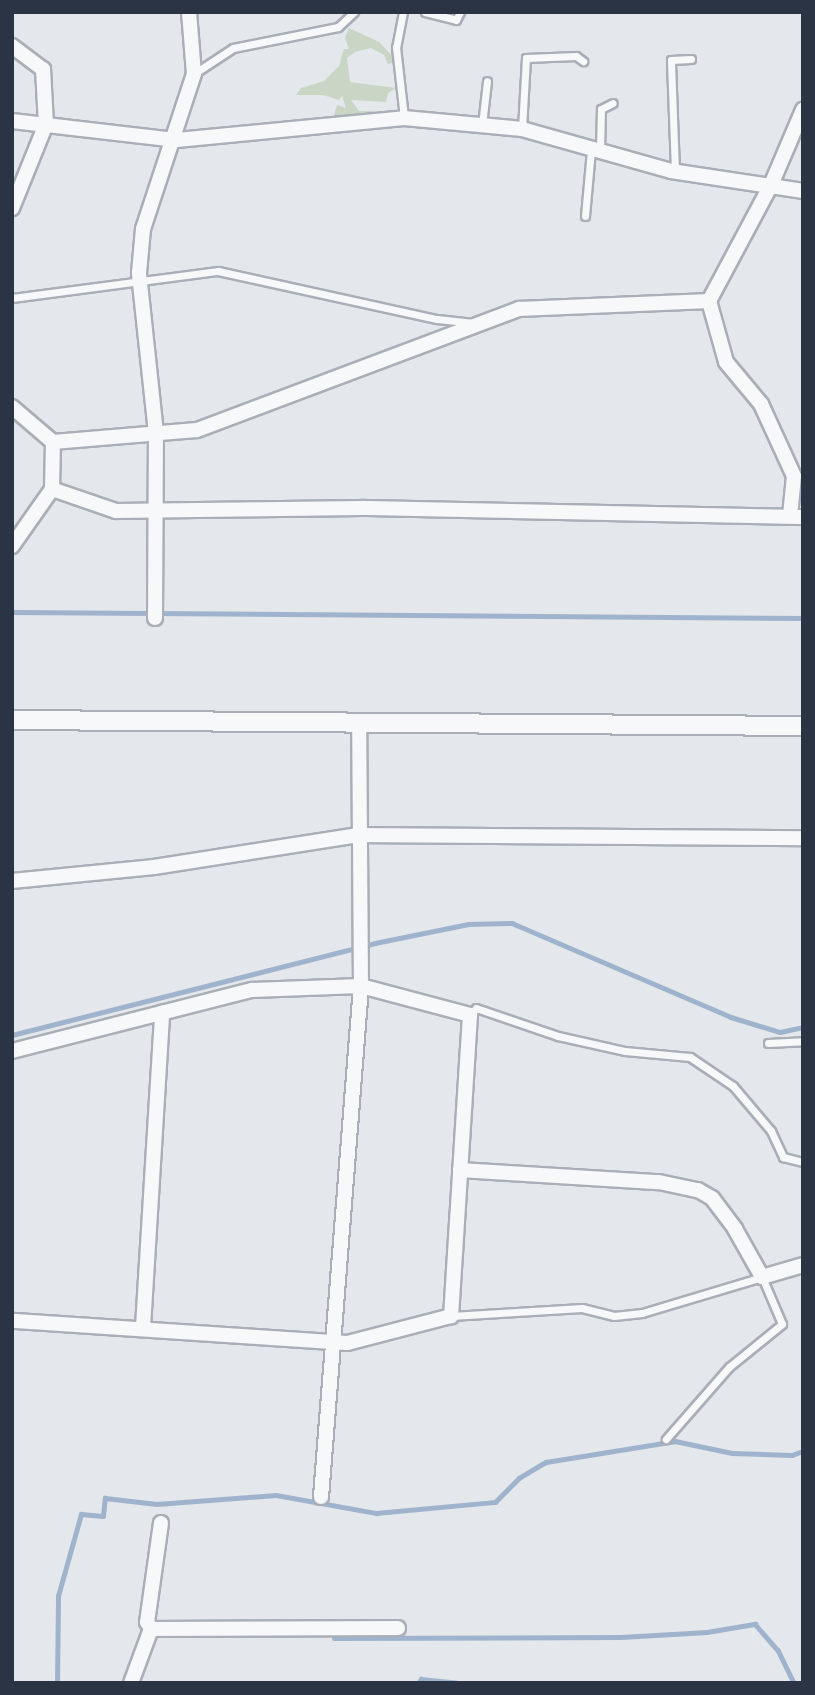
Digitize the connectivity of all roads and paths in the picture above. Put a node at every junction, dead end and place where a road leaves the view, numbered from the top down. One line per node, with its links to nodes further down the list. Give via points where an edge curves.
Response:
1 (189, 12): 9 (street)
2 (354, 12): 9 (lane, via 338,27 233,48)
3 (403, 12): 13 (lane, via 396,47)
4 (425, 12): 5 (lane, via 456,20)
5 (460, 12)
6 (12, 46): 15 (street, via 44,69)
7 (691, 59): 20 (lane, via 671,60)
8 (583, 61): 17 (lane, via 576,56 526,58)
9 (194, 74): 18 (street)
10 (487, 81): 16 (lane)
11 (613, 103): 19 (lane, via 601,109)
12 (803, 110): 21 (street)
13 (404, 118): 16 (street); 18 (street)
14 (12, 121): 15 (street)
15 (46, 124): 18 (street); 23 (street)
16 (482, 125): 17 (street)
17 (522, 129): 19 (street)
18 (172, 139): 25 (street, via 143,229)
19 (595, 151): 20 (street); 24 (lane)
20 (675, 171): 21 (street)
21 (771, 185): 22 (street); 27 (street)
22 (803, 191)
23 (12, 208)
24 (585, 216)
25 (140, 280): 26 (lane); 28 (lane, via 218,271 412,314); 30 (street)
26 (12, 298)
27 (709, 302): 28 (street, via 519,309); 34 (street, via 726,362 761,404 794,476)
28 (482, 323): 30 (street, via 197,430)
29 (12, 407): 31 (street)
30 (156, 433): 31 (street); 33 (street)
31 (53, 442): 32 (street)
32 (52, 489): 33 (street, via 116,511); 35 (street)
33 (156, 509): 34 (street); 36 (street)
34 (796, 517)
35 (12, 546)
36 (155, 614)
37 (12, 720): 38 (street)
38 (359, 721): 39 (street); 40 (street)
39 (803, 726)
40 (359, 835): 41 (street); 42 (street, via 154,867); 43 (street)
41 (803, 838)
42 (12, 881)
43 (361, 986): 44 (street, via 252,989); 45 (street); 56 (street)
44 (162, 1013): 48 (street); 55 (street)
45 (470, 1015): 49 (lane, via 475,1008 571,1039 625,1051 690,1057 733,1086 771,1131 783,1157); 50 (street)
46 (803, 1041): 47 (lane)
47 (768, 1042)
48 (12, 1051)
49 (803, 1162)
50 (460, 1170): 52 (street, via 659,1182 698,1190 712,1198 735,1229); 53 (street)
51 (803, 1265): 52 (street)
52 (762, 1277): 53 (lane, via 642,1313 614,1316 582,1308); 57 (lane, via 782,1324 729,1367)
53 (451, 1316): 56 (street, via 347,1343)
54 (12, 1321): 55 (street)
55 (143, 1327): 56 (street)
56 (331, 1342): 58 (street)
57 (666, 1439)
58 (321, 1497)
59 (161, 1523): 61 (street, via 147,1622)
60 (398, 1628): 61 (street)
61 (151, 1629): 62 (street)
62 (131, 1683)

